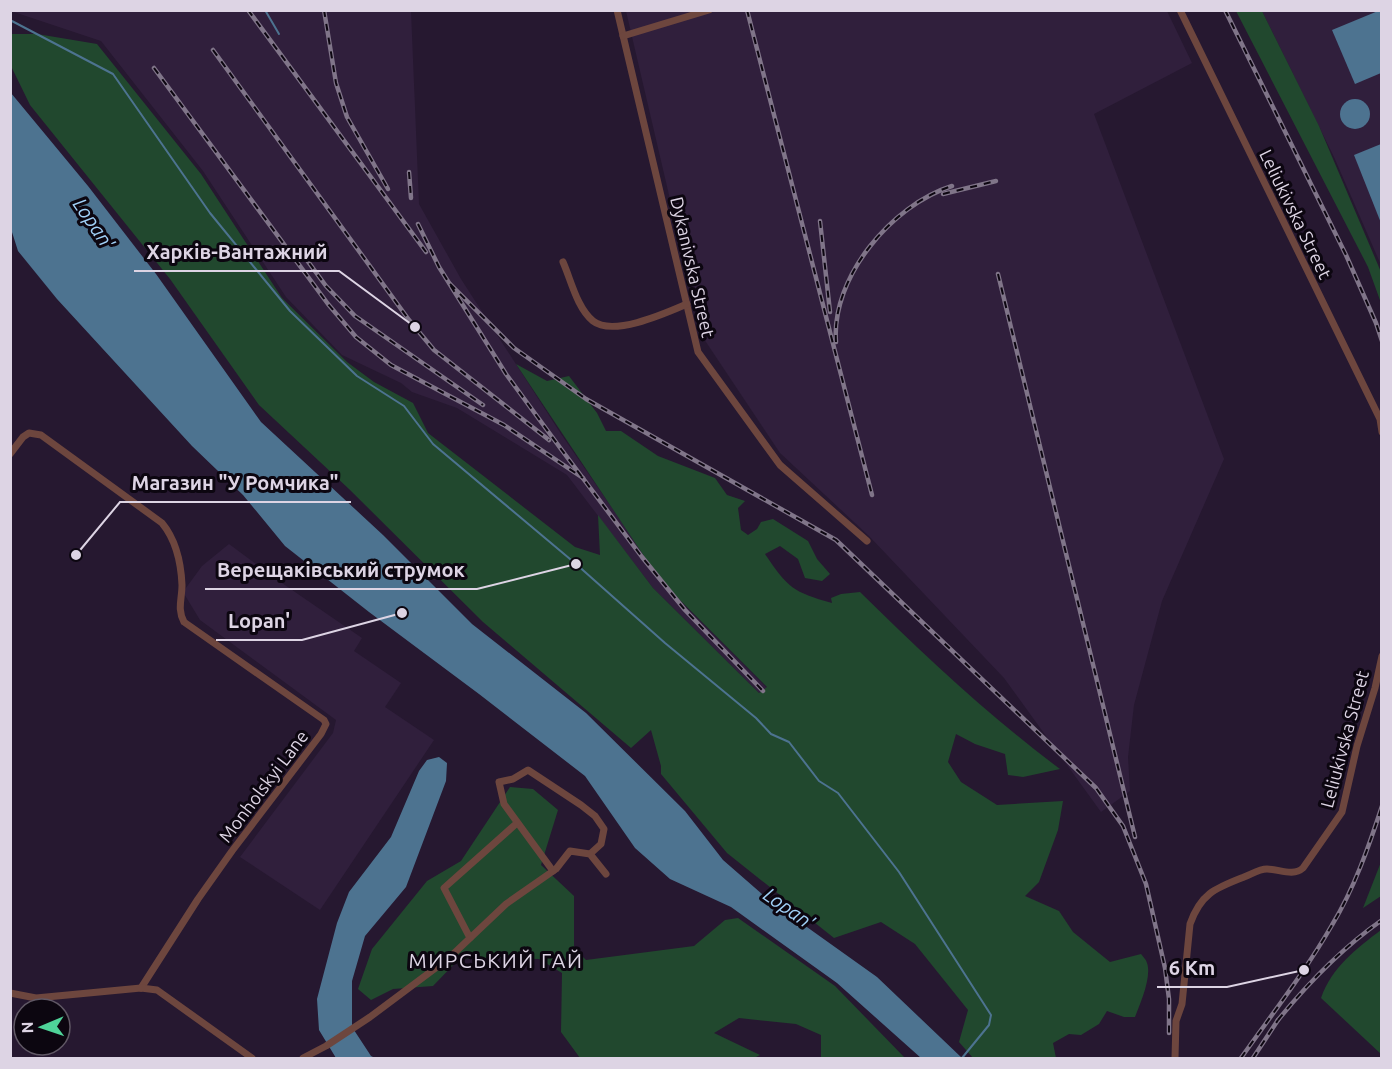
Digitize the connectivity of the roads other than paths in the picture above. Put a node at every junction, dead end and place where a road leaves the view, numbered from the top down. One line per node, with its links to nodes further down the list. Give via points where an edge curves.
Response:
1 (617, 10): 4 (street, Dykanivska Street)
2 (709, 10): 4 (street)
3 (1180, 10): 7 (street, Leliukivska Street, via 1380,419)
4 (623, 36): 6 (street, Dykanivska Street)
5 (563, 262): 6 (street, via 584,310 594,322 606,327 657,316)
6 (687, 304): 9 (street, Dykanivska Street, via 698,352 780,465)
7 (1382, 432)
8 (10, 454): 16 (street, Monholskyi Lane, via 29,433 41,435 162,523 177,549 182,586 180,615 184,622 326,724 225,861)
9 (867, 540)
10 (1382, 656): 20 (street, Leliukivska Street, via 1342,813 1303,868 1293,873 1264,869 1224,883 1194,913 1182,1004 1176,1021)
11 (517, 824): 12 (street, via 504,804 499,782 528,770 595,816 604,829 601,844); 13 (street); 15 (street, via 444,888)
12 (590, 854): 13 (street, via 570,851); 14 (street)
13 (553, 872): 15 (street, via 506,904)
14 (606, 874)
15 (470, 938): 19 (street, via 370,1017)
16 (141, 988): 17 (street, via 36,999); 18 (street, via 157,990)
17 (10, 993)
18 (252, 1059)
19 (303, 1059)
20 (1175, 1059)

